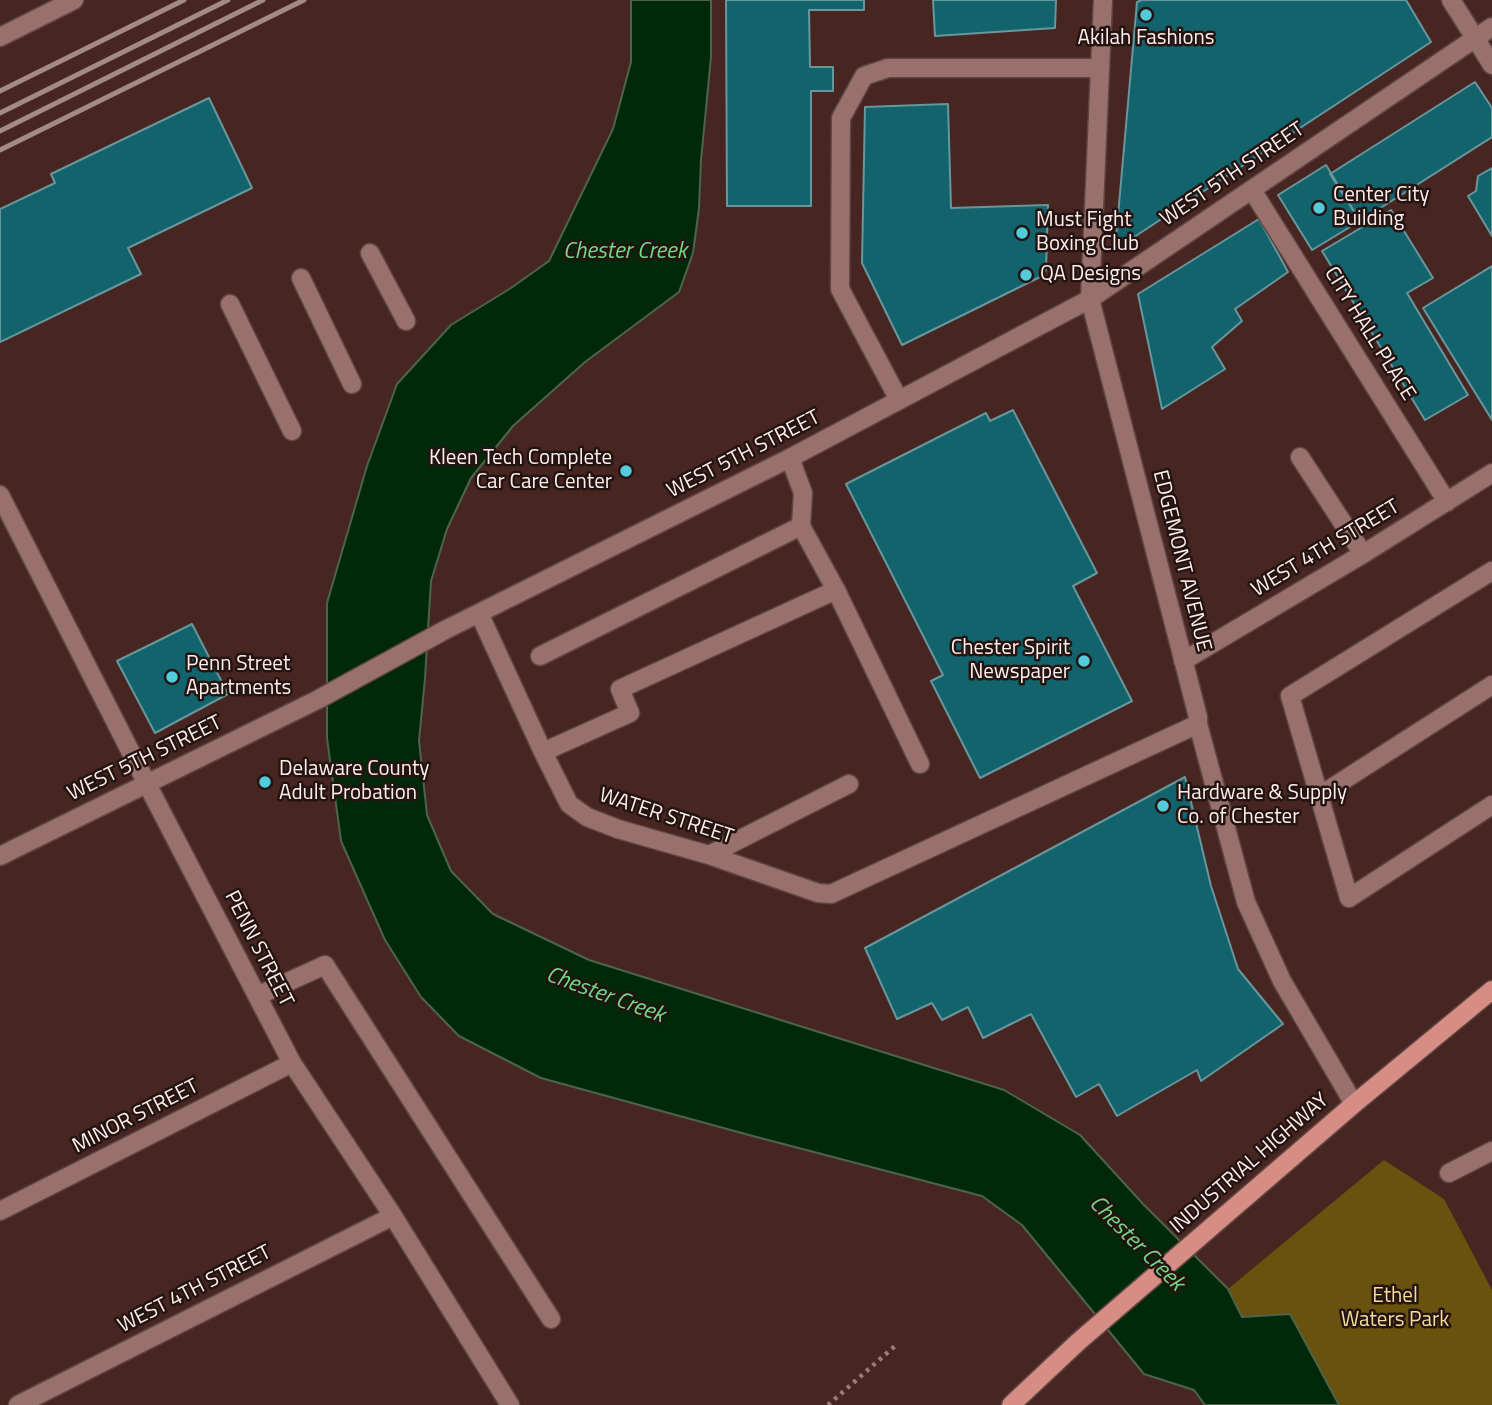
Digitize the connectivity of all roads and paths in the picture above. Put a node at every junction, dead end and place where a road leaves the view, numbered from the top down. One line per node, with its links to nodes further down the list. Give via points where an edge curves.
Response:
1 (74, 0): 5 (street)
2 (1102, 0): 8 (street, EDGEMONT AVENUE)
3 (1451, 0): 6 (street)
4 (1492, 27): 6 (street, WEST 5TH STREET)
5 (0, 37)
6 (1475, 38): 7 (street); 9 (street, WEST 5TH STREET)
7 (1492, 65)
8 (1099, 68): 12 (street, EDGEMONT AVENUE); 16 (street, via 888,68 864,76 841,118 840,289)
9 (1252, 190): 12 (street, WEST 5TH STREET); 22 (street, CITY HALL PLACE)
10 (370, 253): 14 (street)
11 (301, 278): 15 (street)
12 (1090, 299): 16 (street, WEST 5TH STREET); 29 (street, EDGEMONT AVENUE)
13 (230, 304): 17 (street)
14 (406, 321)
15 (352, 384)
16 (899, 400): 19 (street, WEST 5TH STREET)
17 (292, 431)
18 (1300, 457): 24 (street)
19 (790, 458): 23 (street, via 803,493); 27 (street, WEST 5TH STREET)
20 (1491, 477): 22 (street, WEST 4TH STREET)
21 (0, 495): 34 (street, PENN STREET)
22 (1447, 502): 24 (street, WEST 4TH STREET)
23 (801, 526): 26 (street); 28 (street)
24 (1363, 554): 29 (street, WEST 4TH STREET)
25 (1492, 570): 36 (street, via 1290,695)
26 (835, 590): 32 (street, via 620,689 630,713); 33 (street)
27 (479, 613): 32 (street, WATER STREET); 34 (street, WEST 5TH STREET)
28 (540, 656)
29 (1183, 661): 31 (street, EDGEMONT AVENUE)
30 (1492, 685): 36 (street)
31 (1198, 724): 38 (street, WATER STREET, via 831,894); 43 (street, EDGEMONT AVENUE, via 1246,902 1282,981)
32 (543, 752): 38 (street, WATER STREET, via 569,804 587,817)
33 (920, 764)
34 (147, 784): 39 (street, WEST 5TH STREET); 41 (street, PENN STREET)
35 (849, 784): 38 (street)
36 (1319, 796): 37 (street, via 1349,898)
37 (1492, 805)
38 (709, 855)
39 (0, 856)
40 (1492, 990): 43 (main road, INDUSTRIAL HIGHWAY)
41 (257, 996): 42 (street, PENN STREET); 48 (street, via 325,965)
42 (292, 1063): 46 (street, MINOR STREET); 47 (street, PENN STREET)
43 (1354, 1104): 53 (main road, INDUSTRIAL HIGHWAY)
44 (1492, 1151): 45 (street)
45 (1448, 1173)
46 (0, 1211)
47 (393, 1216): 50 (street, WEST 4TH STREET); 51 (street, PENN STREET)
48 (551, 1319)
49 (895, 1346): 52 (path)
50 (18, 1405)
51 (510, 1405)
52 (828, 1405)
53 (1011, 1405)

